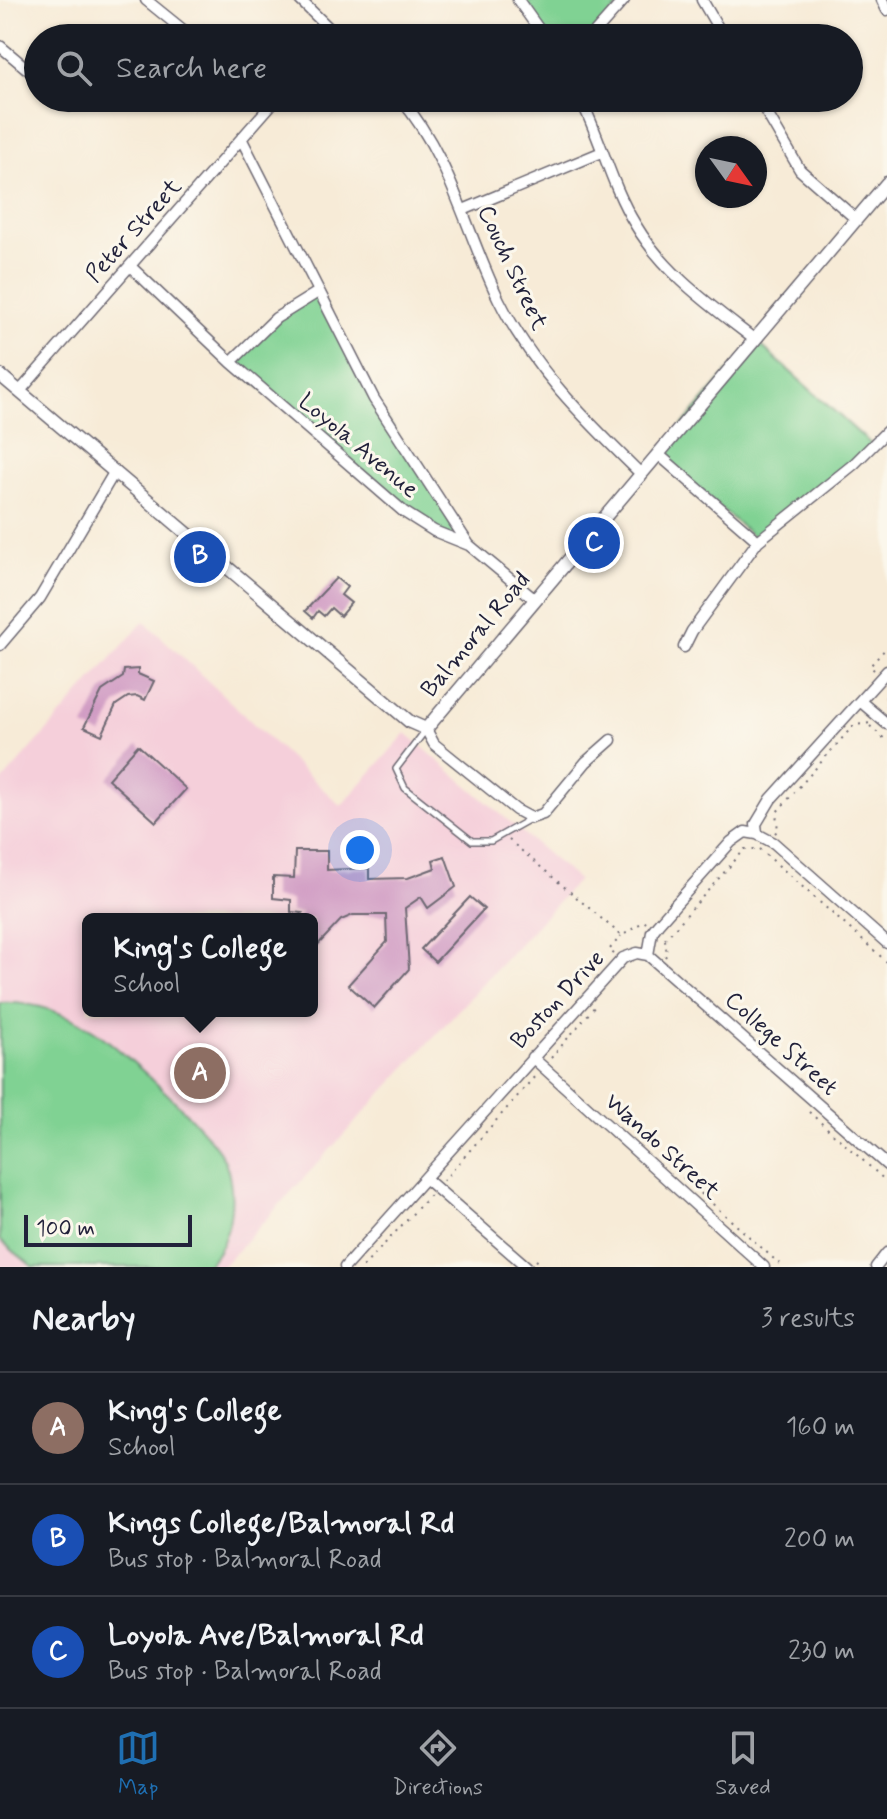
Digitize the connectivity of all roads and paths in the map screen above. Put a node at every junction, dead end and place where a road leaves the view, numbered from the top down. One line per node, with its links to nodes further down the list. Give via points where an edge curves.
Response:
1 (146, 0): 8 (street)
2 (300, 0): 9 (street)
3 (624, 0): 11 (street)
4 (702, 0): 12 (street)
5 (882, 0): 7 (street)
6 (524, 2): 10 (street)
7 (887, 10)
8 (176, 24)
9 (322, 24)
10 (537, 24)
11 (603, 24)
12 (716, 24)
13 (0, 46): 14 (street)
14 (24, 66)
15 (265, 112): 19 (street, Peter Street)
16 (410, 112): 22 (street, Couch Street, via 435,148)
17 (586, 112): 20 (street)
18 (766, 112): 23 (street, via 800,170)
19 (242, 140): 24 (street, Peter Street); 25 (street, Loyola Avenue)
20 (602, 152): 22 (street); 26 (street, via 633,222 662,264)
21 (887, 183): 23 (street, Balmoral Road)
22 (463, 210): 33 (street, Couch Street, via 478,254 525,347 581,415)
23 (856, 219): 26 (street, Balmoral Road)
24 (130, 266): 27 (street, Loyola Avenue); 29 (street, Peter Street)
25 (318, 292): 27 (street, via 276,318); 35 (street, Loyola Avenue, via 374,399)
26 (755, 340): 31 (street, Balmoral Road)
27 (231, 362): 35 (street, Loyola Avenue, via 404,512)
28 (0, 375): 29 (street, Balmoral Road)
29 (20, 391): 32 (street, Balmoral Road)
30 (887, 431): 34 (street)
31 (658, 454): 33 (street, Balmoral Road); 34 (street)
32 (115, 471): 37 (street, via 40,598); 45 (street, Balmoral Road, via 410,722)
33 (641, 474): 36 (street, Balmoral Road)
34 (758, 541): 38 (street)
35 (469, 545): 36 (street, Loyola Avenue)
36 (534, 599): 45 (street, Balmoral Road)
37 (0, 645)
38 (684, 647)
39 (887, 671): 41 (street)
40 (887, 689): 42 (path)
41 (860, 701): 43 (street); 50 (street, via 771,799 756,824)
42 (887, 706)
43 (883, 721): 44 (path)
44 (870, 725): 47 (path); 51 (path, via 854,725 776,813 778,830)
45 (426, 729): 48 (street, via 434,744); 49 (lane, via 396,769 405,788 472,841 491,841)
46 (611, 740): 48 (street, via 543,814)
47 (887, 741)
48 (531, 818): 49 (lane)
49 (502, 834): 53 (path)
50 (757, 834): 51 (street); 52 (street, via 745,832 731,842)
51 (769, 840): 54 (street)
52 (654, 930): 53 (path, via 644,921); 55 (street)
53 (622, 936): 56 (path, via 609,950)
54 (887, 943)
55 (648, 955): 56 (street, Boston Drive); 58 (street, College Street)
56 (621, 960): 60 (street, Boston Drive)
57 (887, 962): 58 (path, via 760,849 745,849 665,939 667,954)
58 (660, 963): 63 (street, College Street)
59 (599, 1001): 61 (path)
60 (532, 1057): 61 (street, Wando Street); 64 (street, Boston Drive)
61 (543, 1067): 66 (path); 71 (street, Wando Street)
62 (805, 1108): 65 (path)
63 (887, 1165)
64 (426, 1179): 66 (street); 68 (street, Boston Drive)
65 (887, 1182)
66 (437, 1188): 69 (path); 70 (street)
67 (887, 1253): 72 (street)
68 (345, 1267)
69 (363, 1267)
70 (527, 1267)
71 (764, 1267)
72 (876, 1267)

